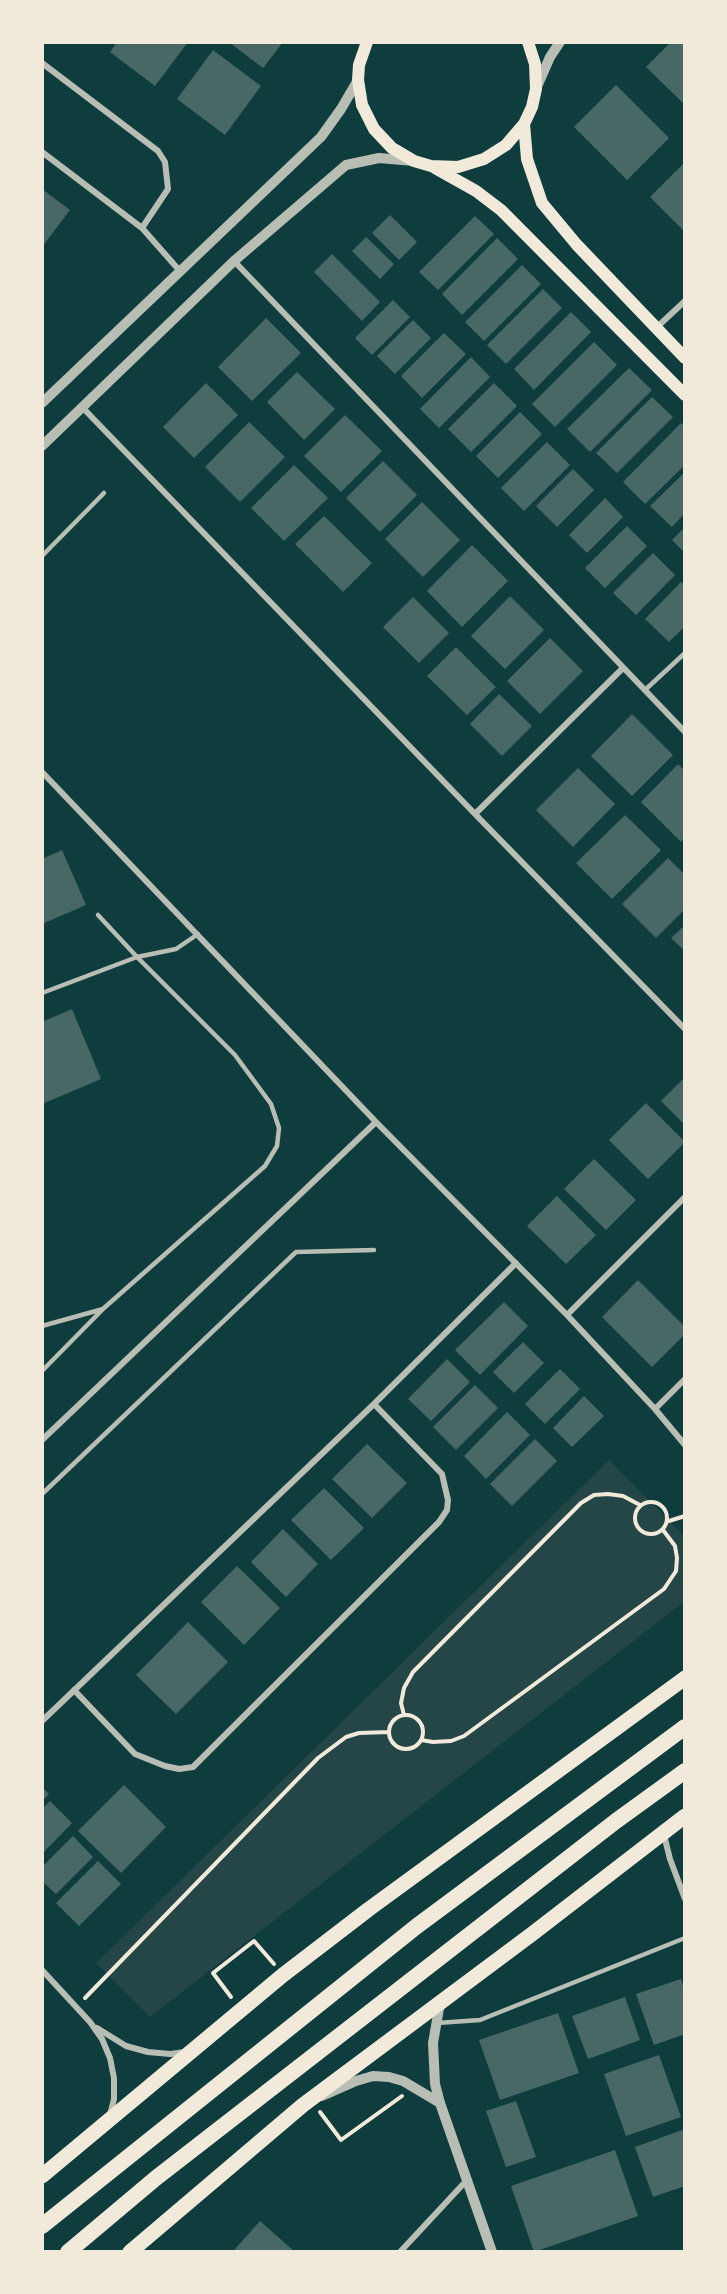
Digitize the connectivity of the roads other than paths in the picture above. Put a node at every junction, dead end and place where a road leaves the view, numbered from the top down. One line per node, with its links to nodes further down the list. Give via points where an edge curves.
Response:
1 (528, 42): 6 (main road, via 535,64)
2 (560, 42): 6 (street)
3 (363, 45): 5 (main road)
4 (42, 63): 11 (street, via 158,151 165,162 168,189)
5 (358, 80): 9 (main road, via 362,105 374,129 392,148); 13 (street, via 321,137)
6 (536, 89): 7 (main road)
7 (524, 124): 10 (main road, via 506,145 484,159 458,166); 15 (main road, via 527,159 542,203)
8 (42, 152): 11 (street)
9 (414, 161): 10 (main road); 12 (street, via 379,158 346,165)
10 (431, 166): 17 (main road, via 501,210)
11 (142, 228): 13 (street)
12 (234, 261): 19 (street); 24 (street)
13 (179, 270): 18 (street)
14 (685, 301): 15 (street)
15 (656, 329): 16 (main road)
16 (685, 358)
17 (685, 395)
18 (42, 403)
19 (82, 407): 20 (street); 28 (street)
20 (42, 446)
21 (104, 493): 22 (lane)
22 (42, 556)
23 (685, 653): 25 (lane)
24 (623, 668): 25 (street); 28 (street)
25 (645, 690): 26 (street)
26 (685, 732)
27 (42, 772): 30 (street)
28 (475, 814): 33 (street)
29 (98, 915): 31 (lane)
30 (198, 933): 31 (lane, via 176,949); 34 (street)
31 (137, 957): 32 (lane); 38 (lane, via 235,1054 271,1104 279,1128 277,1146 265,1166)
32 (42, 993)
33 (685, 1029)
34 (376, 1122): 37 (street); 45 (street)
35 (685, 1197): 39 (street)
36 (374, 1250): 47 (lane, via 296,1252)
37 (516, 1263): 39 (street); 43 (street)
38 (104, 1308): 40 (lane); 41 (lane)
39 (567, 1315): 44 (street)
40 (42, 1326)
41 (42, 1371)
42 (685, 1379): 44 (street)
43 (374, 1404): 49 (street); 49 (street, via 442,1474 447,1510 194,1767 165,1766 135,1754)
44 (655, 1409): 46 (street)
45 (42, 1440)
46 (685, 1445)
47 (42, 1494)
48 (685, 1678): 61 (main road, via 369,1909)
49 (74, 1690): 50 (street)
50 (42, 1721)
51 (685, 1727): 67 (highway, via 417,1926)
52 (685, 1771): 68 (highway, via 156,2178)
53 (685, 1816): 54 (main road)
54 (663, 1832): 55 (street); 58 (main road)
55 (685, 1899)
56 (685, 1938): 60 (lane, via 480,2020)
57 (42, 1970): 59 (street)
58 (440, 2003): 60 (street); 63 (main road)
59 (90, 2022): 61 (street, via 126,2046 170,2054); 64 (street, via 102,2039 114,2078)
60 (435, 2023): 62 (street, via 433,2064)
61 (192, 2051): 64 (main road)
62 (440, 2103): 63 (street, via 403,2081 373,2076); 66 (street)
63 (303, 2105): 69 (main road)
64 (109, 2120): 65 (main road)
65 (42, 2176)
66 (467, 2180): 70 (street); 71 (street)
67 (42, 2226)
68 (68, 2252)
69 (130, 2252)
70 (400, 2252)
71 (492, 2252)

